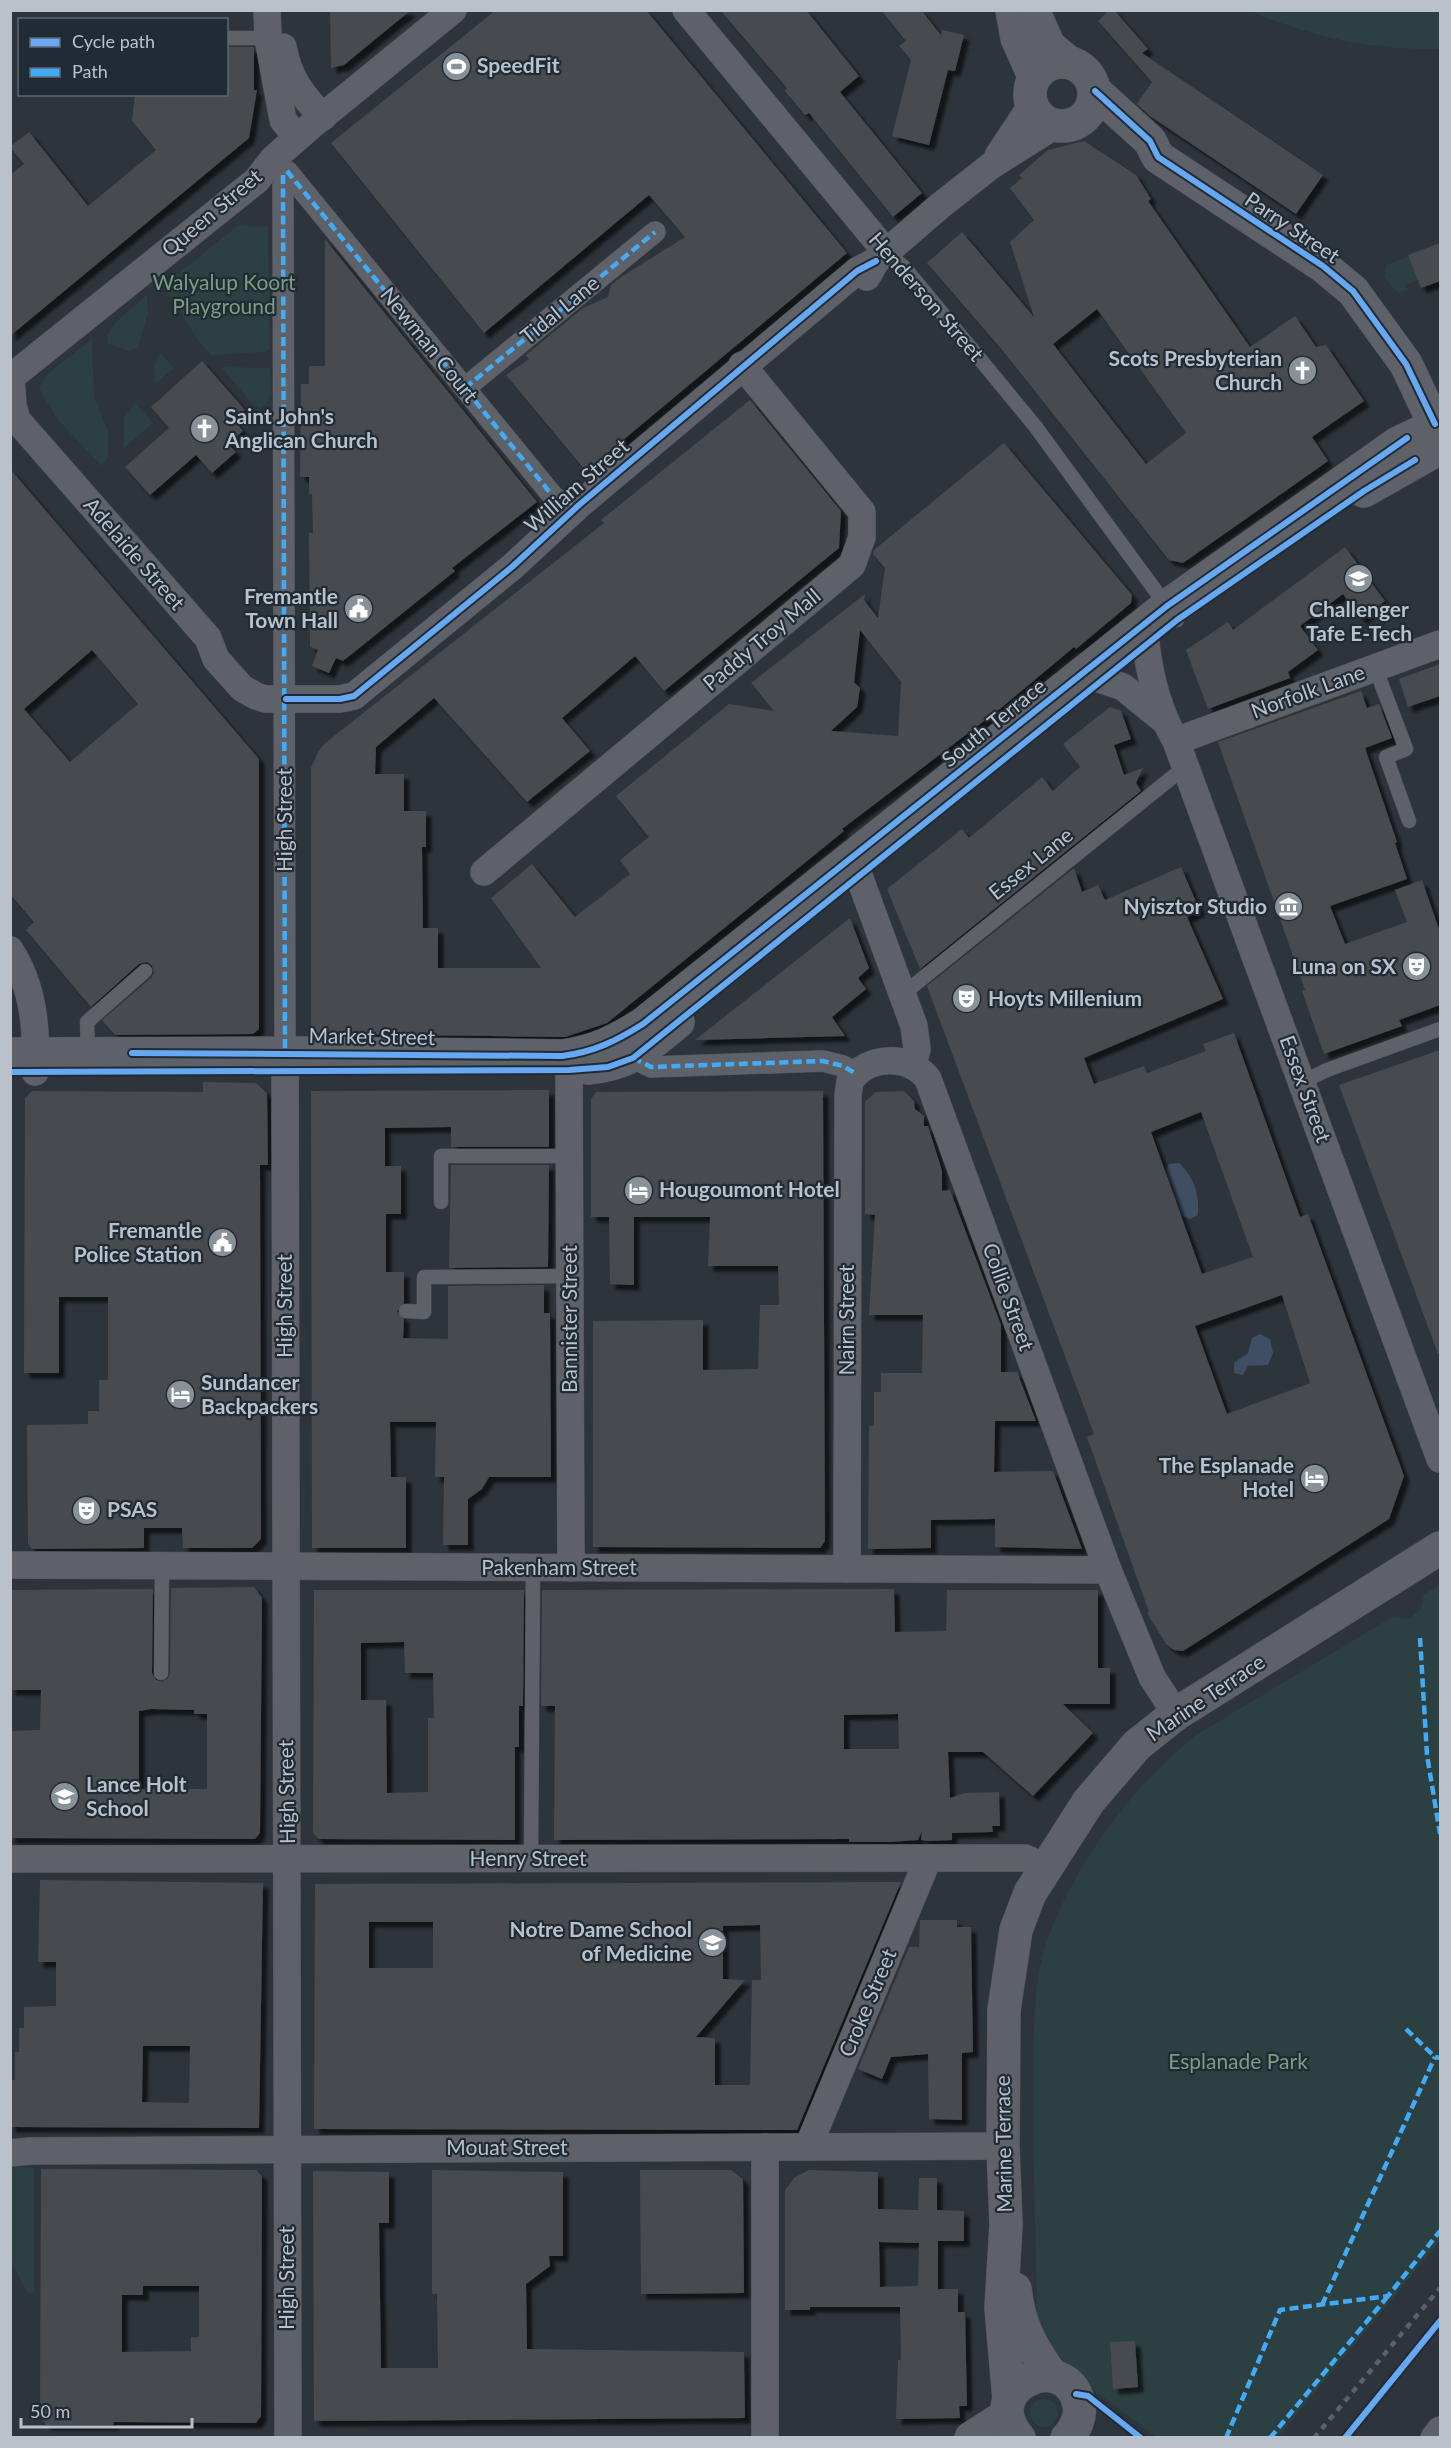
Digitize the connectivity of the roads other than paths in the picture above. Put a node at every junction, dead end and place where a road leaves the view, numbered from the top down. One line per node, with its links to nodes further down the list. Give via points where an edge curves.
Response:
1 (267, 10): 8 (street)
2 (281, 10): 12 (street, via 290,77)
3 (453, 10): 12 (street, Queen Street)
4 (686, 10): 17 (street, Henderson Street)
5 (1012, 10): 11 (street, via 1017,38)
6 (1033, 10): 9 (street, via 1048,46)
7 (228, 38): 8 (lane)
8 (268, 38): 13 (street, via 283,120)
9 (1067, 61): 10 (street, via 1085,72); 11 (street, via 1042,68)
10 (1095, 91): 11 (street, via 1085,118); 14 (street, Parry Street, via 1150,141)
11 (1048, 108): 14 (street, Parry Street, via 1138,155); 17 (street, William Street, via 992,165)
12 (323, 117): 13 (street, Queen Street)
13 (297, 138): 15 (street, Queen Street)
14 (1158, 158): 23 (street, Parry Street, via 1323,266 1353,291 1406,364)
15 (281, 168): 18 (street, Queen Street, via 251,171); 20 (street, Queen Street, via 257,180); 21 (street, Newman Court); 30 (street, High Street)
16 (655, 232): 21 (street, Tidal Lane)
17 (882, 257): 19 (street, William Street, via 857,271); 22 (street, William Street, via 864,281 764,365 764,380); 25 (lane, Henderson Street, via 904,267 1035,426)
18 (10, 356)
19 (742, 365): 22 (street, Paddy Troy Mall); 24 (street, William Street)
20 (11, 378): 30 (street, Adelaide Street, via 17,420 207,638 226,671 256,696)
21 (465, 388): 24 (street, Newman Court, via 557,500)
22 (777, 408): 34 (street, Paddy Troy Mall, via 862,512 862,537 852,565)
23 (1439, 433): 25 (street, South Terrace, via 1364,491)
24 (579, 505): 30 (street, William Street, via 512,567 354,696)
25 (1172, 614): 26 (street, South Terrace); 40 (street, South Terrace, via 643,1024)
26 (1146, 644): 29 (street, South Terrace); 31 (street, Essex Street)
27 (1440, 644): 28 (street, Norfolk Lane)
28 (1375, 667): 31 (street, Norfolk Lane); 33 (lane, via 1406,749 1386,757)
29 (1102, 680): 31 (street, via 1123,687); 35 (street, South Terrace)
30 (286, 699): 42 (street, High Street)
31 (1170, 731): 32 (street, Essex Street)
32 (1185, 767): 38 (lane, Essex Lane); 47 (street, Essex Street)
33 (1408, 822)
34 (484, 872)
35 (859, 876): 38 (street); 40 (street, South Terrace)
36 (10, 950): 43 (street, via 19,964 32,1005)
37 (145, 971): 41 (lane, via 87,1022)
38 (903, 994): 44 (street, via 914,1026)
39 (1440, 1029): 47 (lane)
40 (621, 1051): 42 (street, Market Street, via 562,1056); 45 (street, Market Street, via 608,1067); 46 (street, via 651,1067 823,1061)
41 (88, 1053): 42 (street, Market Street); 43 (street, Market Street)
42 (286, 1062): 43 (street, Market Street); 45 (street, Market Street); 55 (street, High Street)
43 (23, 1063)
44 (913, 1064): 46 (street, via 882,1062); 60 (street, Collie Street, via 928,1079)
45 (569, 1070): 48 (street, Bannister Street)
46 (855, 1073): 59 (street, Nairn Street, via 849,1081 848,1096)
47 (1302, 1082): 52 (street, Essex Street)
48 (570, 1156): 49 (lane, via 441,1156); 50 (street, Bannister Street)
49 (441, 1202)
50 (571, 1276): 51 (lane, via 424,1277 424,1312); 58 (street, Bannister Street)
51 (406, 1311)
52 (1440, 1460)
53 (1440, 1548): 62 (street, Marine Terrace)
54 (10, 1565): 56 (street, Pakenham Street)
55 (285, 1566): 56 (street, Pakenham Street); 57 (street, Pakenham Street); 66 (street, High Street)
56 (162, 1567): 61 (lane)
57 (533, 1567): 58 (street, Pakenham Street); 64 (lane)
58 (571, 1568): 59 (street, Pakenham Street)
59 (847, 1569): 60 (street, Pakenham Street)
60 (1108, 1570): 62 (street, Collie Street, via 1152,1677)
61 (161, 1673)
62 (1176, 1714): 67 (street, Marine Terrace, via 1137,1745 1089,1801)
63 (10, 1859): 66 (street, Henry Street)
64 (531, 1859): 65 (street, Henry Street); 66 (street, Henry Street)
65 (928, 1859): 67 (street, Henry Street, via 1025,1858); 70 (street, Croke Street)
66 (288, 1860): 71 (street, High Street)
67 (1045, 1867): 68 (street, Marine Terrace, via 1023,1908 1009,1966 1004,2010)
68 (1003, 2146): 70 (street, Mouat Street); 73 (street, Marine Terrace)
69 (765, 2147): 70 (street, Mouat Street); 71 (street, Mouat Street); 78 (street)
70 (808, 2147)
71 (287, 2149): 72 (street, Mouat Street); 77 (street, High Street)
72 (10, 2153)
73 (1006, 2225): 74 (street, Marine Terrace, via 1017,2307 1030,2345); 75 (street, Marine Terrace, via 1001,2308)
74 (1052, 2376): 75 (street, via 1030,2377 1021,2382); 80 (street, Marine Terrace, via 1069,2386 1079,2405 1076,2426)
75 (1012, 2418): 79 (street)
76 (1440, 2430): 81 (street)
77 (288, 2438)
78 (765, 2438)
79 (971, 2438)
80 (1067, 2438)
81 (1434, 2438)

